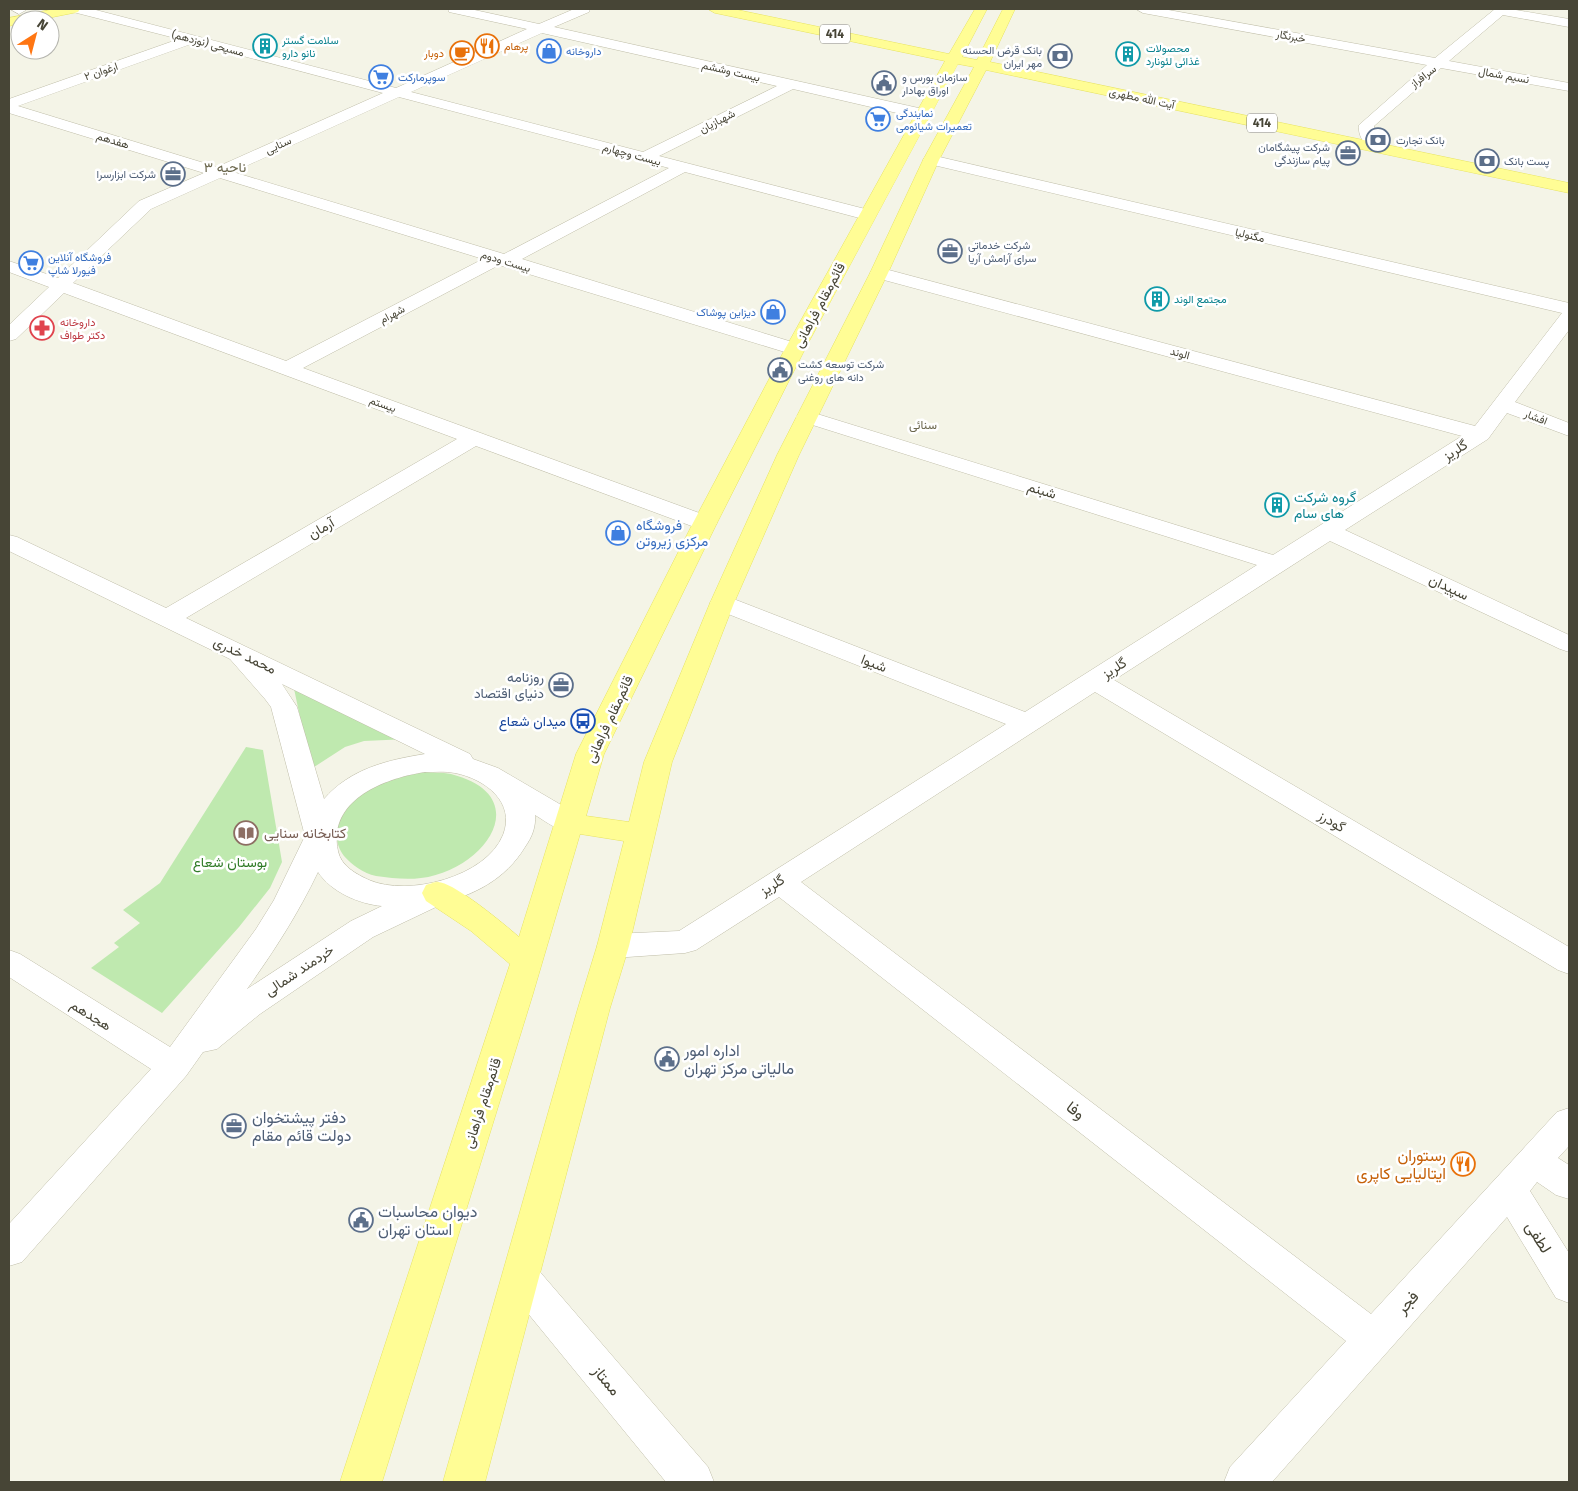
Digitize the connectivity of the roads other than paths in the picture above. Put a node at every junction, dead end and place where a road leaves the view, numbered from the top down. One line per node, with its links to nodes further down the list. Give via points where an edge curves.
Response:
1 (72, 9): 10 (main road)
2 (78, 9): 13 (street, مسیحی (نوزدهم))
3 (454, 9): 12 (street, بیست وششم)
4 (584, 9): 12 (street, سنایی)
5 (715, 9): 14 (main road, آیت الله مطهری / 414)
6 (981, 9): 14 (main road, قائم‌مقام فراهانی)
7 (1009, 9): 14 (main road, قائم‌مقام فراهانی)
8 (1144, 9): 15 (street, خبرنگار)
9 (1501, 10): 11 (street); 15 (street, سرافراز)
10 (9, 22)
11 (1569, 23)
12 (539, 29): 16 (street, بیست وششم); 18 (street, سنایی)
13 (193, 39): 18 (street, مسیحی (نوزدهم)); 19 (street, ارغوان ۲)
14 (968, 62): 20 (main road, قائم‌مقام فراهانی); 21 (main road, آیت الله مطهری / 414); 23 (main road, قائم‌مقام فراهانی)
15 (1439, 63): 17 (street, نسیم شمال); 21 (street, سرافراز, via 1367,125 1365,131)
16 (790, 85): 20 (street, بیست وششم); 22 (street, شهبازیان)
17 (1569, 87)
18 (396, 92): 22 (street, بیست وچهارم); 25 (street, سنایی)
19 (12, 110): 25 (street, هفدهم)
20 (923, 114): 27 (main road, قائم‌مقام فراهانی)
21 (1380, 148): 26 (main road, آیت الله مطهری / 414)
22 (645, 157): 24 (street, بیست وچهارم)
23 (931, 160): 30 (main road, قائم‌مقام فراهانی); 32 (street, مگنولیا)
24 (682, 167): 27 (street, بیست وچهارم); 28 (street, شهرام)
25 (217, 172): 28 (street, بیست ودوم); 31 (street, سنایی, via 145,205)
26 (1569, 188)
27 (867, 215): 35 (main road, قائم‌مقام فراهانی)
28 (501, 260): 35 (street, بیست ودوم); 36 (street, شهرام)
29 (9, 266): 31 (street, بیستم)
30 (879, 273): 38 (main road, قائم‌مقام فراهانی); 40 (street, الوند)
31 (61, 286): 34 (street, سنایی); 36 (street, بیستم)
32 (1569, 309)
33 (1569, 317): 37 (street, گلریز)
34 (9, 335)
35 (795, 349): 42 (main road, قائم‌مقام فراهانی)
36 (286, 369): 41 (street, بیستم)
37 (1503, 404): 39 (street, افشار); 40 (street, گلریز)
38 (807, 417): 45 (street, شبنم); 46 (main road, قائم‌مقام فراهانی)
39 (1569, 430)
40 (1480, 434): 43 (street, گلریز)
41 (474, 438): 42 (street, بیستم); 47 (street, آرمان)
42 (705, 523): 53 (main road, قائم‌مقام فراهانی, via 590,754)
43 (1328, 531): 45 (street, گلریز); 48 (street, سپیدان)
44 (9, 542): 47 (street, محمد خدری)
45 (1277, 564): 50 (street, گلریز)
46 (722, 603): 51 (street, شیوا); 54 (main road, قائم‌مقام فراهانی, via 658,762)
47 (167, 618): 49 (street, محمد خدری)
48 (1569, 644)
49 (238, 652): 52 (street, محمد خدری); 55 (street, via 276,694 284,708)
50 (1094, 680): 51 (street, گلریز); 61 (street, گودرز)
51 (1027, 723): 56 (street, گلریز)
52 (492, 777): 53 (street); 55 (street, via 454,764 425,763 394,768 366,779 343,795 327,815); 57 (street, via 516,799 520,817 518,835 506,854 488,871 465,884)
53 (570, 822): 54 (main road); 59 (main road, قائم‌مقام فراهانی)
54 (641, 834): 58 (main road, قائم‌مقام فراهانی)
55 (320, 836): 57 (street, via 322,855 334,872 352,886 378,894 407,897); 62 (street, خردمند شمالی, via 288,903 267,937)
56 (779, 882): 58 (street, گلریز, via 685,942); 70 (street, وفا)
57 (437, 893): 59 (main road, via 482,923); 62 (street, خردمند شمالی, via 362,929 315,959 221,1026)
58 (613, 946): 68 (main road, قائم‌مقام فراهانی)
59 (527, 961): 71 (main road, قائم‌مقام فراهانی)
60 (9, 962): 62 (street, هجدهم)
61 (1569, 962)
62 (174, 1067): 67 (street, خردمند شمالی)
63 (1569, 1122): 64 (street, فجر)
64 (1534, 1161): 65 (street); 66 (street, فجر)
65 (1569, 1184)
66 (1509, 1189): 69 (street, لطفی); 70 (street, فجر)
67 (9, 1250)
68 (521, 1277): 72 (main road, قائم‌مقام فراهانی); 73 (street, ممتاز)
69 (1569, 1286)
70 (1374, 1339): 74 (street, فجر)
71 (361, 1482)
72 (464, 1482)
73 (693, 1482)
74 (1245, 1482)

